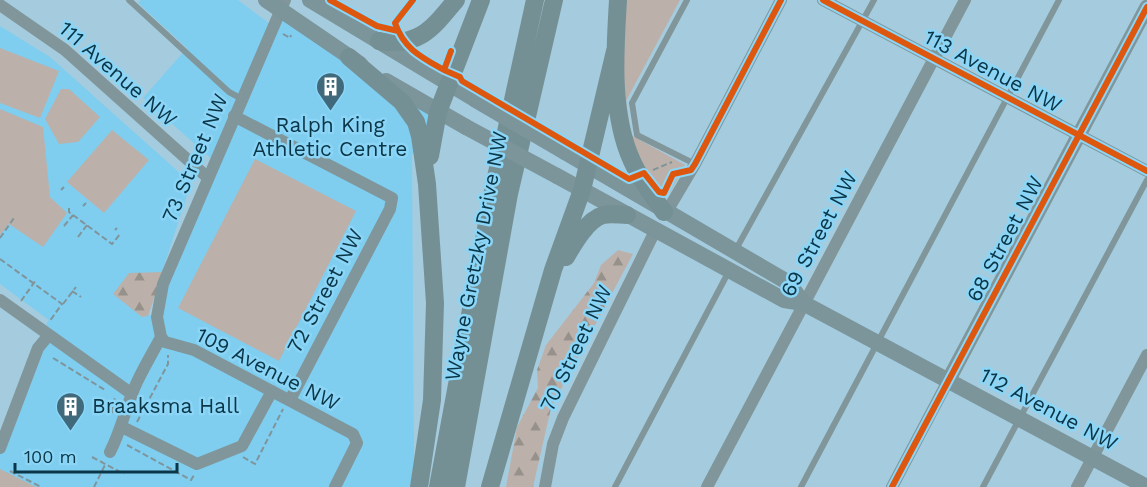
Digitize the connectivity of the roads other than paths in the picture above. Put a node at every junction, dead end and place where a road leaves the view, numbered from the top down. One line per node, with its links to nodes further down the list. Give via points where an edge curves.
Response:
1 (129, 0): 25 (lane, via 229,92)
2 (266, 0): 16 (main road, 112 Avenue NW)
3 (310, 0): 19 (main road, 112 Avenue NW)
4 (456, 0): 19 (main road, via 412,42)
5 (481, 0): 23 (main road)
6 (535, 0): 59 (main road, Wayne Gretzky Drive NW, via 495,180)
7 (554, 0): 60 (main road, Wayne Gretzky Drive NW, via 509,194)
8 (618, 0): 20 (main road)
9 (687, 0): 29 (lane, via 632,104 637,135)
10 (781, 0): 29 (street)
11 (823, 0): 18 (street, 113 Avenue NW)
12 (874, 0): 18 (lane)
13 (965, 0): 22 (street, 69 Street NW)
14 (1059, 0): 24 (lane)
15 (0, 5): 32 (street, 111 Avenue NW, via 65,50)
16 (283, 5): 21 (main road, 112 Avenue NW); 25 (street, 73 Street NW)
17 (1147, 7): 28 (street, 68 Street NW)
18 (863, 21): 22 (street, 113 Avenue NW); 39 (lane)
19 (379, 41): 23 (main road, 112 Avenue NW)
20 (615, 51): 30 (main road); 36 (main road, via 623,131 630,158)
21 (349, 57): 26 (main road, 112 Avenue NW); 34 (main road, via 410,111 420,136)
22 (934, 58): 24 (street, 113 Avenue NW); 43 (street, 69 Street NW)
23 (450, 85): 26 (main road); 30 (main road, 112 Avenue NW, bridge)
24 (1008, 97): 28 (street, 113 Avenue NW); 46 (lane)
25 (242, 99): 27 (street, 73 Street NW)
26 (438, 112): 34 (main road); 35 (main road, 112 Avenue NW, bridge)
27 (234, 116): 32 (street, 73 Street NW); 51 (street, 72 Street NW, via 392,198)
28 (1079, 135): 31 (street, 113 Avenue NW); 48 (street, 68 Street NW)
29 (695, 164): 36 (street)
30 (589, 166): 35 (main road); 36 (main road, 112 Avenue NW)
31 (1147, 171)
32 (207, 177): 45 (street, 73 Street NW, via 163,284 157,317)
33 (1147, 180): 52 (lane)
34 (427, 184): 58 (main road, via 435,347 432,400)
35 (582, 190): 37 (main road, 112 Avenue NW); 41 (main road)
36 (665, 212): 39 (main road, 112 Avenue NW)
37 (627, 215): 38 (main road, 112 Avenue NW); 41 (main road, via 604,215 593,222 575,242)
38 (655, 231): 40 (main road, 112 Avenue NW); 62 (street, 70 Street NW, via 563,418 553,444)
39 (735, 252): 43 (main road, 112 Avenue NW, via 789,283)
40 (729, 271): 43 (main road, 112 Avenue NW, via 784,300); 63 (lane)
41 (551, 285): 61 (main road)
42 (0, 300): 44 (street)
43 (803, 303): 46 (main road, 112 Avenue NW); 64 (street, 69 Street NW)
44 (45, 334): 50 (street); 54 (street)
45 (165, 340): 49 (street, 109 Avenue NW, via 194,350); 50 (street)
46 (877, 342): 48 (main road, 112 Avenue NW); 65 (lane)
47 (1147, 355): 56 (street)
48 (948, 381): 52 (main road, 112 Avenue NW); 66 (street, 68 Street NW)
49 (272, 391): 51 (street, 109 Avenue NW); 53 (street, via 242,446 197,464)
50 (132, 394): 53 (street, via 122,420)
51 (290, 400): 57 (street, 109 Avenue NW, via 357,438)
52 (1019, 420): 56 (main road, 112 Avenue NW); 67 (lane)
53 (127, 429): 55 (street)
54 (0, 448)
55 (110, 452)
56 (1093, 458): 68 (street); 69 (main road, 112 Avenue NW)
57 (335, 487)
58 (419, 487)
59 (438, 487)
60 (456, 487)
61 (490, 487)
62 (545, 487)
63 (615, 487)
64 (707, 487)
65 (801, 487)
66 (892, 487)
67 (983, 487)
68 (1077, 487)
69 (1147, 487)

